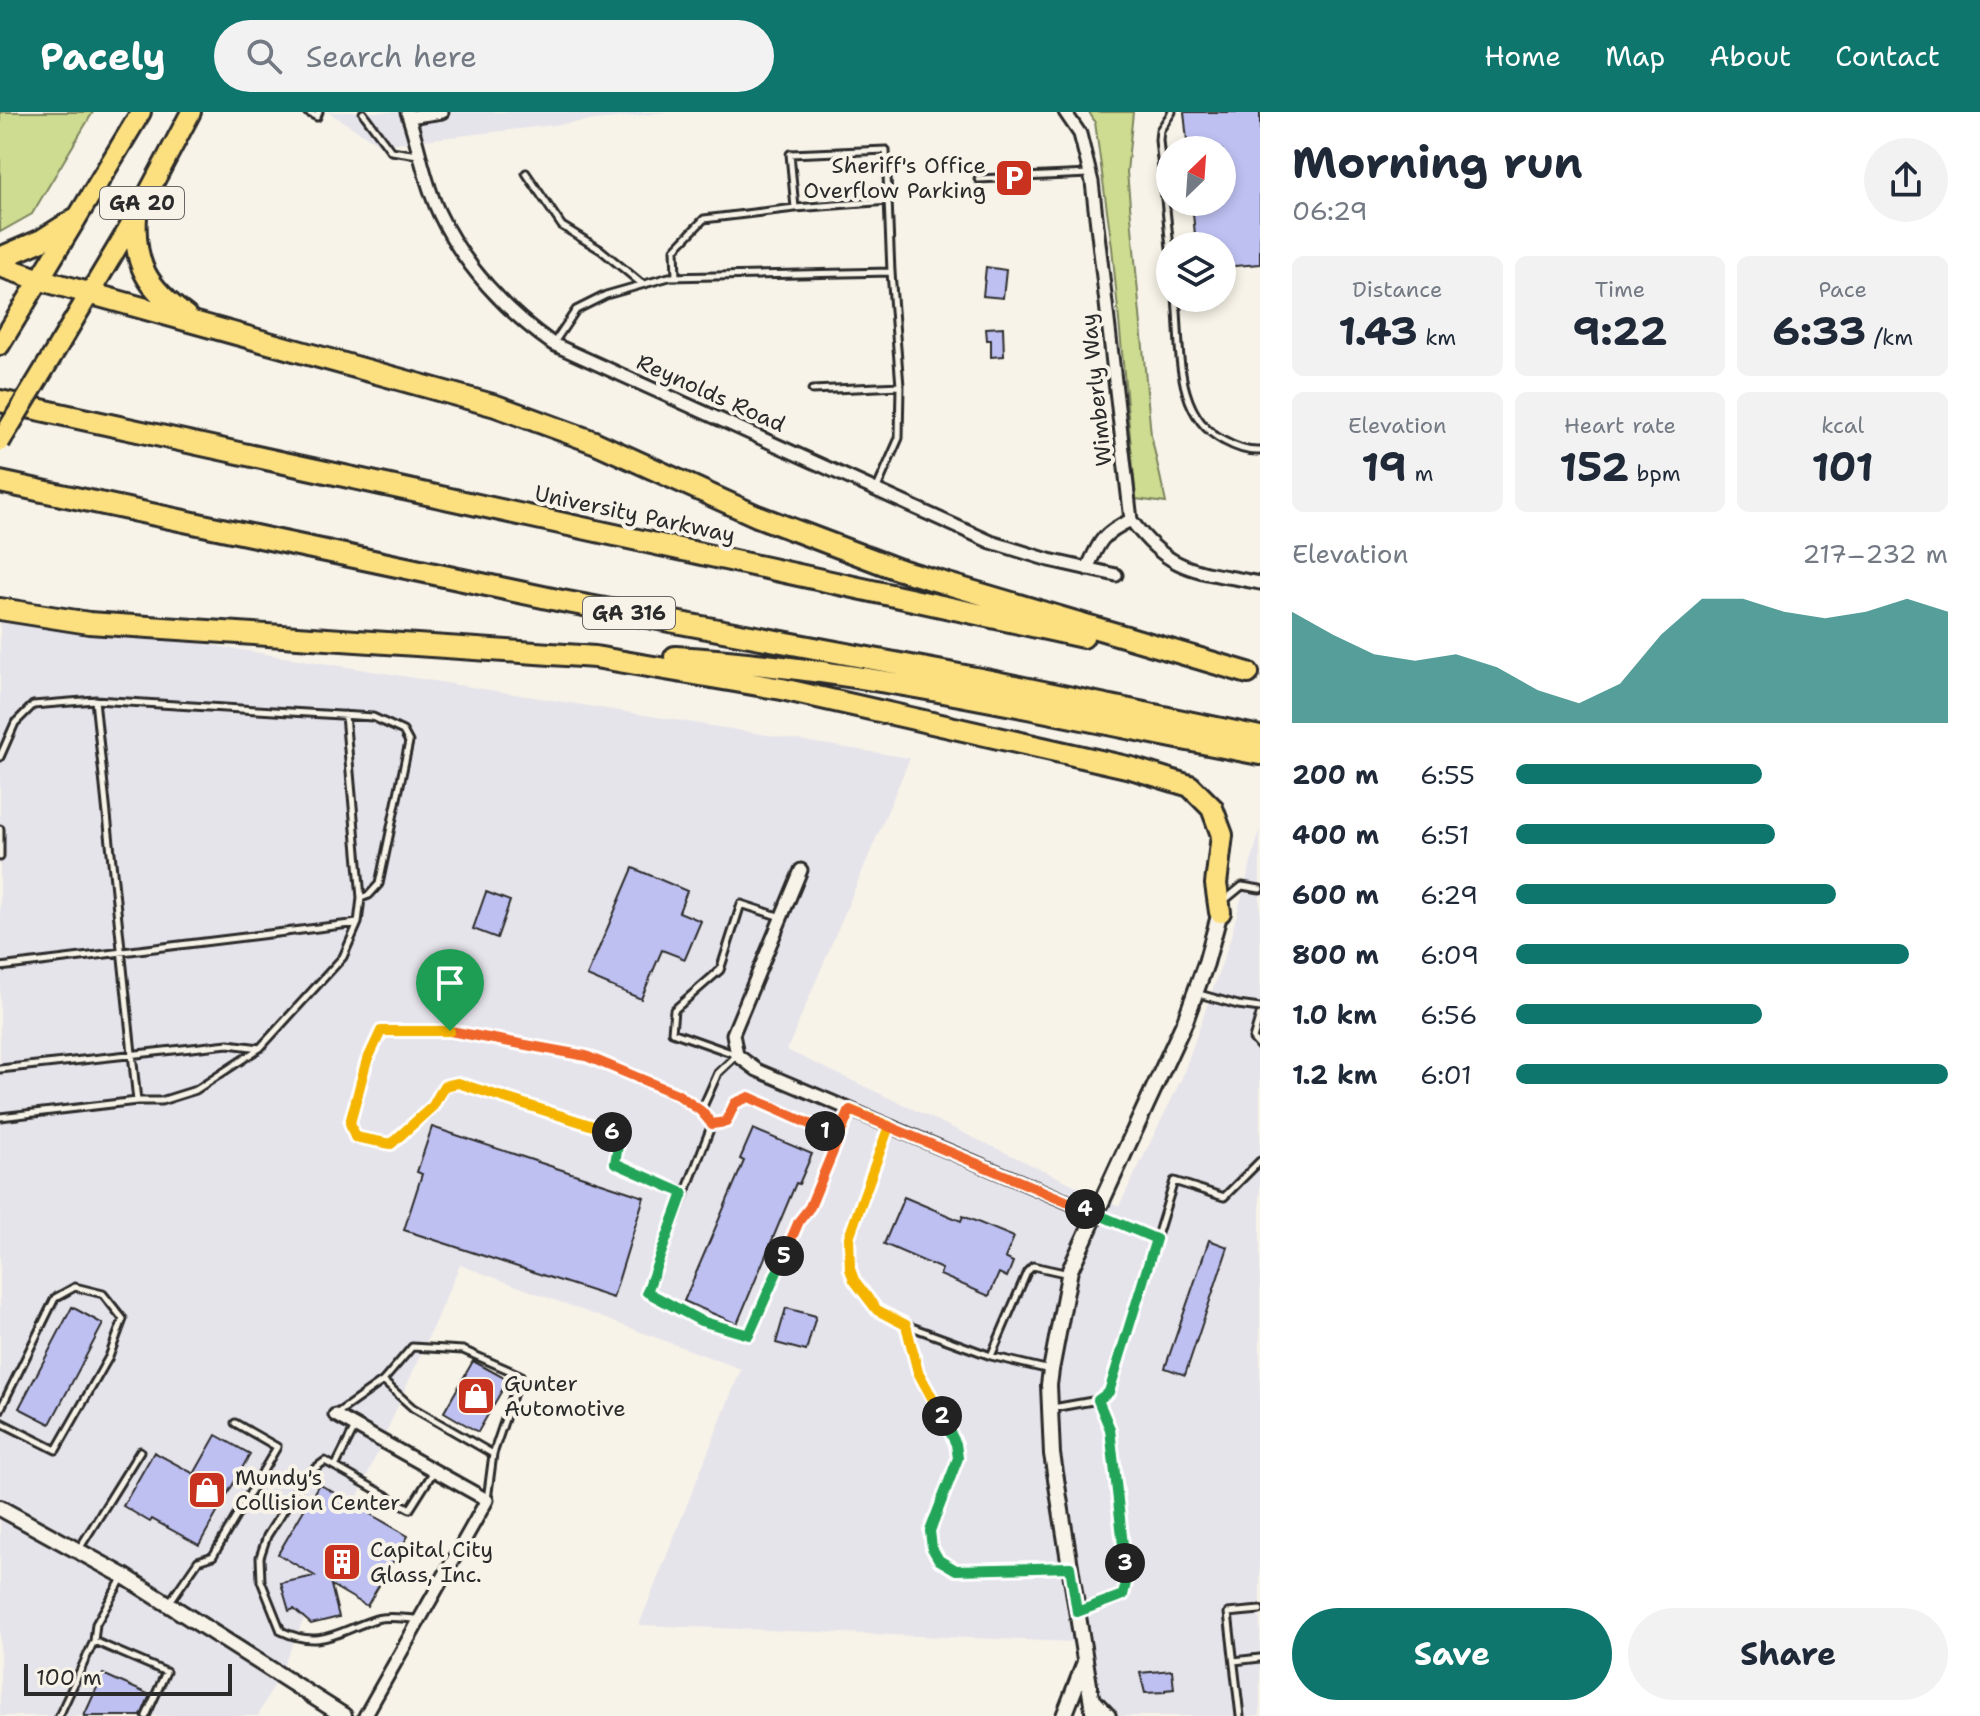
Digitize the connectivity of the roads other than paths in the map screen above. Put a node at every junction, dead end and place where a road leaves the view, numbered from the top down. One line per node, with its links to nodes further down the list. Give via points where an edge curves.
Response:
1 (141, 112): 17 (highway, GA 20)
2 (191, 112): 16 (highway, GA 20)
3 (307, 112): 4 (lane, via 317,117)
4 (319, 112)
5 (442, 112): 9 (street)
6 (1065, 112): 12 (street, Wimberly Way, via 1080,134)
7 (1172, 112): 18 (lane, via 1159,140)
8 (363, 113): 10 (lane, via 391,151)
9 (408, 114): 10 (street, Reynolds Road)
10 (421, 155): 29 (street, Reynolds Road, via 438,212 465,259 507,307)
11 (526, 173): 24 (lane, via 562,226)
12 (1090, 174): 13 (lane); 37 (street, Wimberly Way)
13 (978, 179)
14 (889, 201): 15 (lane); 15 (lane, via 886,150 790,154); 21 (lane)
15 (795, 208): 22 (lane, via 704,219 675,249)
16 (136, 216): 25 (highway, GA 20); 27 (highway, via 142,271 164,299)
17 (75, 219): 19 (highway); 23 (highway, GA 20)
18 (1168, 232)
19 (0, 258)
20 (0, 266): 23 (highway)
21 (891, 272): 22 (lane); 30 (lane)
22 (676, 277): 24 (lane)
23 (38, 279): 25 (highway); 28 (highway, GA 20)
24 (643, 284): 29 (lane, via 576,310)
25 (90, 293): 27 (highway); 33 (highway, GA 20, bridge)
26 (1177, 312): 34 (lane, via 1185,392 1193,413 1217,437)
27 (196, 323): 43 (highway, via 496,406 897,569)
28 (4, 338)
29 (553, 344): 36 (street, Reynolds Road)
30 (900, 386): 31 (lane); 36 (lane, via 899,438)
31 (812, 390)
32 (0, 401): 43 (highway, University Parkway)
33 (0, 442)
34 (1260, 451)
35 (0, 482): 46 (highway, GA 316, via 562,601)
36 (876, 489): 38 (street, Reynolds Road, via 991,542)
37 (1131, 520): 38 (street, via 1100,539); 40 (street, via 1170,560)
38 (1087, 569): 39 (street, Reynolds Road)
39 (1116, 575)
40 (1260, 583)
41 (0, 609): 42 (highway, via 89,623)
42 (595, 657): 47 (highway, via 733,661 849,676); 54 (highway, via 782,689 1180,782 1206,800 1220,826)
43 (1254, 674)
44 (95, 700): 45 (lane); 48 (lane, via 33,705 15,723); 57 (lane)
45 (345, 715): 53 (lane); 53 (lane, via 393,725 409,742 379,884)
46 (1260, 737)
47 (1260, 754)
48 (0, 757)
49 (0, 829): 50 (lane)
50 (0, 857)
51 (801, 870): 55 (street)
52 (1260, 889): 54 (lane, via 1242,886 1227,896)
53 (361, 898): 56 (lane)
54 (1220, 912): 59 (street)
55 (782, 917): 65 (street, via 733,1034); 65 (lane, via 741,904 720,970 674,1010 672,1032)
56 (358, 923): 57 (lane); 63 (lane, via 343,957)
57 (120, 952): 58 (lane); 64 (lane)
58 (0, 967)
59 (1196, 993): 60 (lane); 76 (street)
60 (1260, 1008)
61 (1260, 1015): 62 (lane, via 1253,1039)
62 (1260, 1047)
63 (260, 1048): 64 (lane, via 228,1044); 67 (lane, via 196,1090 161,1101)
64 (130, 1054): 66 (lane); 67 (lane)
65 (737, 1055): 68 (street, via 757,1070); 69 (lane, via 718,1073)
66 (0, 1069)
67 (137, 1101): 70 (lane)
68 (850, 1110): 72 (street); 73 (lane)
69 (701, 1111): 71 (lane); 75 (lane, via 677,1094 586,1056 450,1031 381,1031 350,1123 355,1137 391,1144 433,1106 444,1086 458,1083 620,1134 615,1163)
70 (0, 1117)
71 (712, 1124): 73 (lane, via 726,1122 735,1103 749,1097); 75 (lane)
72 (889, 1126): 76 (street); 79 (lane, via 849,1237 850,1269 877,1310)
73 (839, 1137): 75 (lane, via 749,1335 701,1321 647,1292)
74 (1260, 1161): 77 (lane, via 1224,1197 1174,1181)
75 (683, 1193)
76 (1094, 1213): 77 (lane); 78 (street)
77 (1156, 1239): 83 (lane, via 1109,1392)
78 (1069, 1274): 80 (lane, via 1041,1266 1027,1272); 81 (street)
79 (906, 1325): 80 (lane); 97 (lane, via 918,1372 949,1427 958,1458 930,1531 939,1560 956,1570)
80 (991, 1356): 81 (lane)
81 (1051, 1370): 84 (street)
82 (383, 1381): 86 (lane); 91 (lane, via 413,1408); 91 (lane, via 412,1347 463,1350 520,1375)
83 (1098, 1400): 84 (lane); 101 (lane, via 1110,1429 1127,1579 1123,1595)
84 (1050, 1408): 97 (street)
85 (0, 1410): 87 (lane, via 55,1298 75,1287 103,1294 123,1319 109,1357 56,1450)
86 (335, 1415): 89 (street)
87 (0, 1422)
88 (235, 1423): 99 (lane, via 277,1447 213,1556 198,1561)
89 (355, 1427): 92 (lane); 93 (street)
90 (140, 1451): 96 (lane)
91 (493, 1454): 94 (lane)
92 (336, 1465): 93 (lane, via 410,1509); 102 (lane, via 325,1461 306,1475 267,1536 260,1557 261,1581 281,1631 300,1640 334,1636 379,1618)
93 (434, 1471): 94 (street)
94 (487, 1500): 102 (street)
95 (1, 1512): 96 (street)
96 (79, 1550): 98 (street)
97 (1070, 1567): 101 (street)
98 (124, 1576): 99 (street); 103 (lane, via 96,1624)
99 (168, 1603): 110 (street)
100 (1260, 1610): 105 (lane, via 1228,1613)
101 (1077, 1612): 106 (street)
102 (420, 1619): 111 (street)
103 (94, 1641): 108 (lane); 109 (lane, via 166,1672)
104 (1260, 1658): 105 (lane)
105 (1234, 1661): 115 (lane)
106 (1085, 1662): 107 (street); 112 (street)
107 (1091, 1698): 113 (street); 114 (street)
108 (59, 1716)
109 (146, 1716)
110 (344, 1716)
111 (365, 1716)
112 (1064, 1716)
113 (1094, 1716)
114 (1108, 1716)
115 (1240, 1716)

